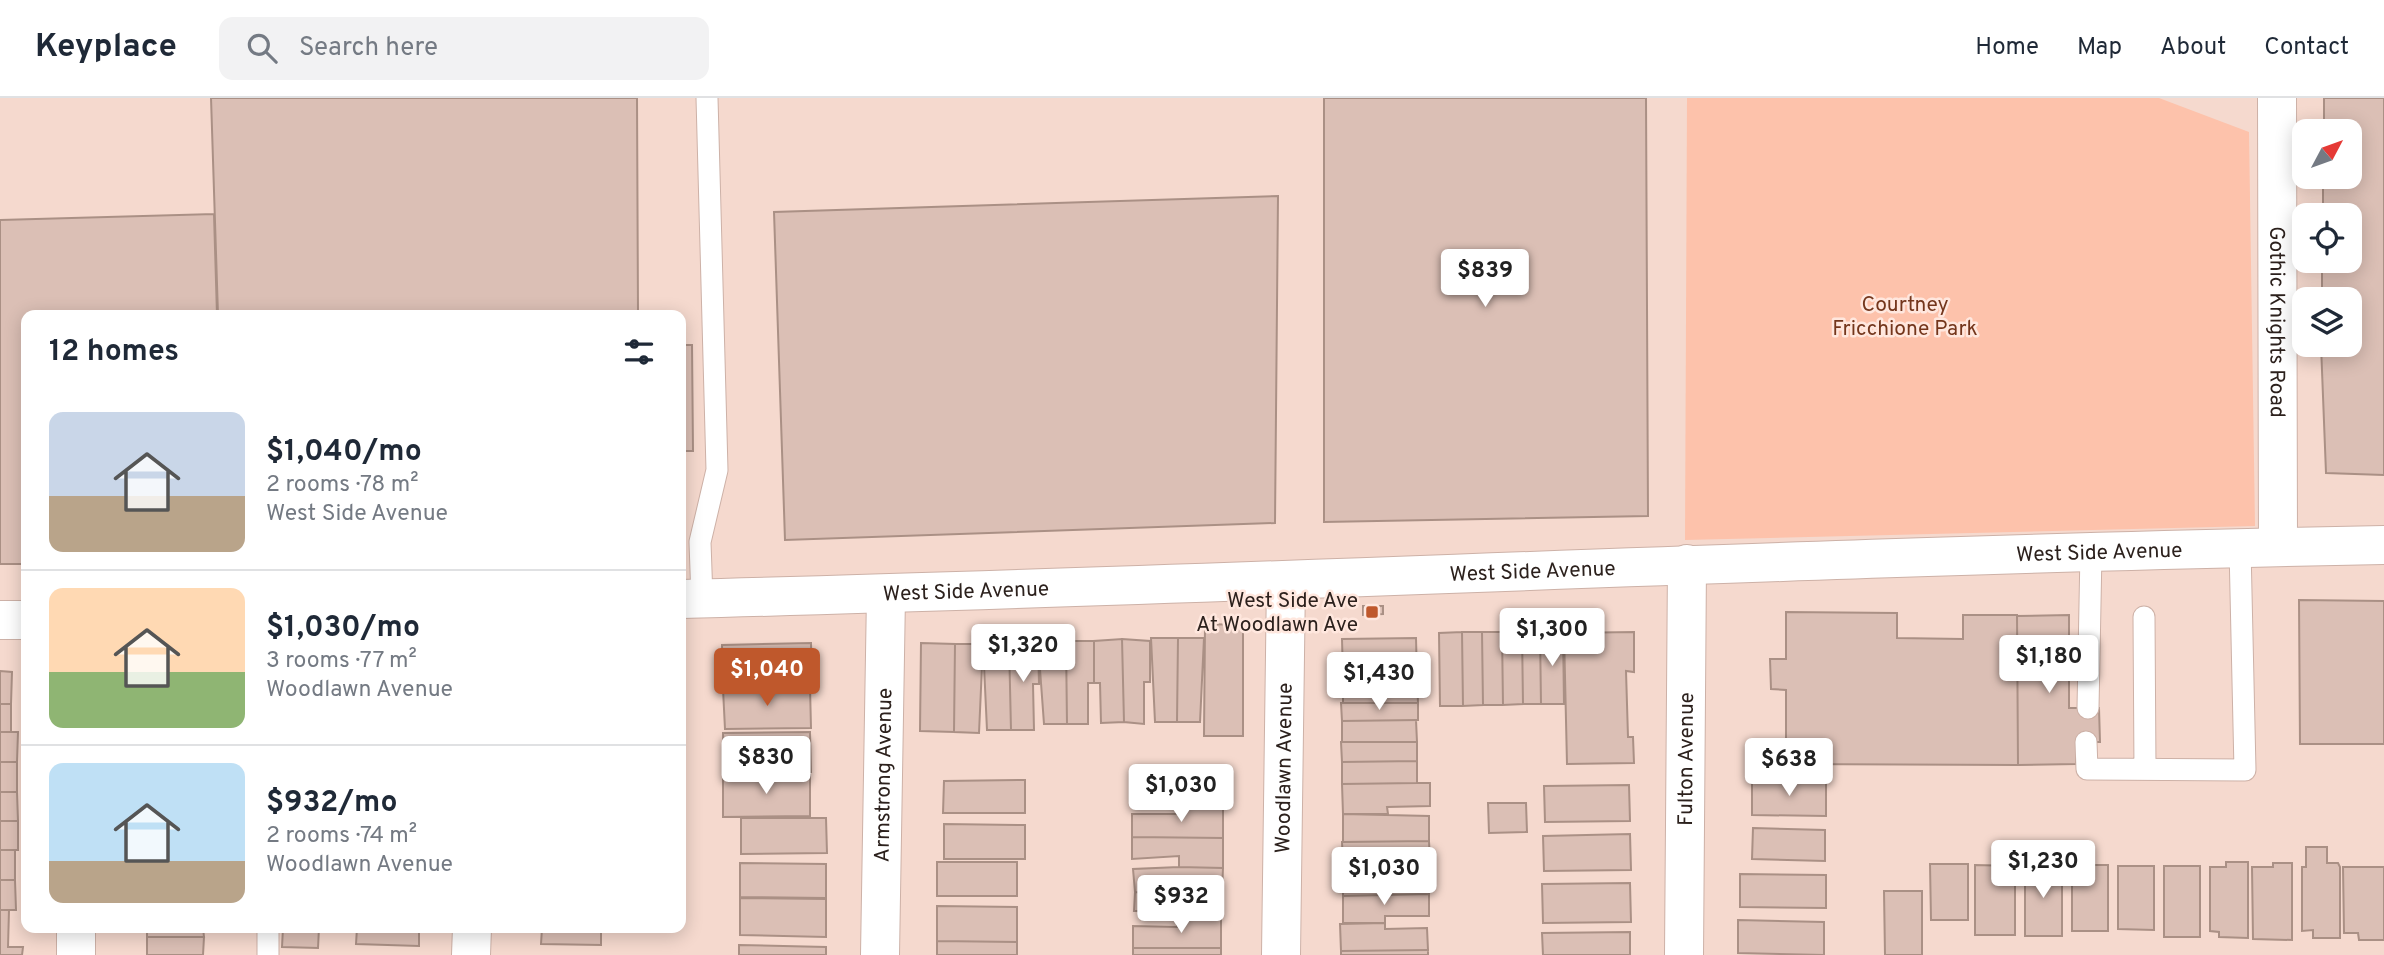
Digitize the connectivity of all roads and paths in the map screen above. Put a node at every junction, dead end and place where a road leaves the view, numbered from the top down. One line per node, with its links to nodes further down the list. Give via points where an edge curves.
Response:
1 (706, 98): 10 (lane, via 717,470)
2 (2277, 98): 4 (main road, Gothic Knights Road)
3 (2384, 545): 4 (main road, West Side Avenue)
4 (2278, 547): 5 (main road, West Side Avenue)
5 (2240, 548): 6 (main road, West Side Avenue); 16 (lane, via 2245,770)
6 (2091, 552): 7 (main road, West Side Avenue); 14 (lane)
7 (1687, 564): 8 (main road, West Side Avenue); 25 (main road, Fulton Avenue)
8 (1286, 580): 9 (main road, West Side Avenue); 24 (main road, Woodlawn Avenue)
9 (886, 595): 10 (main road, West Side Avenue); 23 (main road, Armstrong Avenue)
10 (691, 599)
11 (2144, 617): 16 (lane)
12 (21, 620): 13 (main road)
13 (0, 621)
14 (2088, 708)
15 (2086, 742): 16 (lane, via 2087,769)
16 (2145, 769)
17 (76, 933): 20 (main road)
18 (268, 933): 21 (lane)
19 (471, 933): 22 (main road)
20 (76, 955)
21 (268, 955)
22 (471, 955)
23 (880, 955)
24 (1281, 955)
25 (1684, 955)

